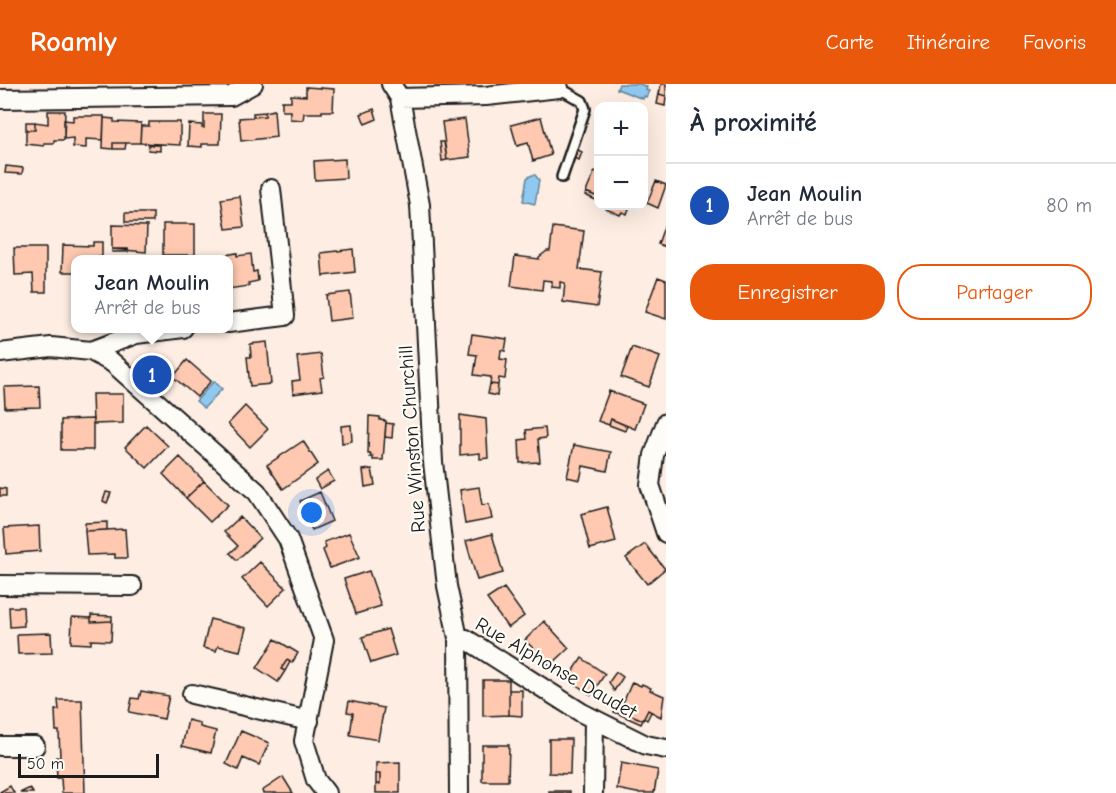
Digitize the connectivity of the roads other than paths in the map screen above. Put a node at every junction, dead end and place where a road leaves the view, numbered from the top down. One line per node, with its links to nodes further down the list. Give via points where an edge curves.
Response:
1 (253, 84): 4 (street, via 231,96)
2 (559, 88): 3 (street, via 486,96); 5 (lane, via 582,101 585,109)
3 (396, 91): 15 (street, Rue Winston Churchill, via 420,205 433,462 447,586)
4 (0, 99)
5 (562, 177)
6 (271, 189): 7 (street, via 285,316)
7 (233, 322)
8 (144, 333): 9 (street)
9 (91, 351): 10 (street, via 51,347); 18 (street, via 113,363 257,492 288,539 324,640)
10 (0, 353)
11 (666, 423): 12 (street, via 654,455 650,484)
12 (666, 533)
13 (0, 585): 14 (street)
14 (132, 586)
15 (458, 638): 17 (street, Rue Alphonse Daudet, via 466,639); 23 (street, Rue Winston Churchill)
16 (192, 694): 18 (street)
17 (594, 719): 21 (street, Rue Alphonse Daudet, via 646,745); 24 (street)
18 (309, 721): 22 (street, via 304,741 316,780)
19 (0, 746): 20 (street)
20 (35, 746)
21 (666, 749)
22 (326, 793)
23 (459, 793)
24 (593, 793)

